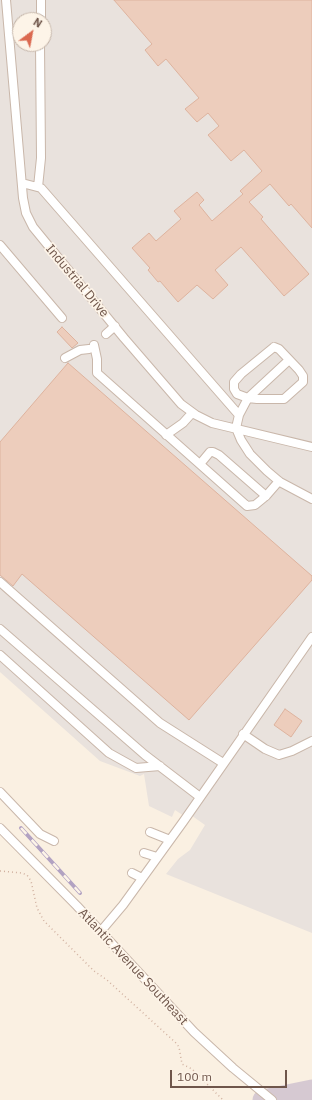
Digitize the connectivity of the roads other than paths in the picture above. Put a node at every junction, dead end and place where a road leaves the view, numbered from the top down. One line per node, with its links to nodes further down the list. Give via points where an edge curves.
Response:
1 (6, 0): 5 (street, Industrial Drive)
2 (41, 0): 3 (street)
3 (40, 12)
4 (40, 52): 6 (street, via 41,158)
5 (22, 183): 6 (street); 9 (street, Industrial Drive, via 26,213 33,227)
6 (38, 187): 15 (street)
7 (0, 246): 8 (street)
8 (62, 318)
9 (115, 326): 10 (street); 14 (street, Industrial Drive, via 181,404)
10 (106, 334)
11 (65, 358): 17 (street, via 91,347 97,359 97,373)
12 (289, 360): 13 (street); 13 (street, via 303,376 303,382 284,399); 13 (street, via 274,347 241,374 234,382 234,389 237,394)
13 (248, 398): 15 (street)
14 (192, 413): 16 (street, Industrial Drive, via 212,423); 17 (street)
15 (239, 415): 16 (street)
16 (236, 428): 18 (street, Industrial Drive); 20 (street, via 250,454)
17 (166, 435): 19 (street)
18 (312, 447)
19 (200, 464): 21 (street, via 247,506 254,505); 21 (street, via 210,452 213,452)
20 (279, 481): 21 (street); 22 (street)
21 (266, 496)
22 (312, 499)
23 (0, 582): 29 (street, via 160,723)
24 (0, 629): 30 (street)
25 (312, 637): 27 (street)
26 (0, 655): 30 (street, via 109,754 136,768)
27 (243, 734): 28 (street, via 265,750 279,755); 29 (street)
28 (312, 741)
29 (223, 763): 32 (street)
30 (160, 766): 32 (street)
31 (0, 792): 36 (street, via 40,834)
32 (200, 797): 35 (street)
33 (0, 828): 41 (street, Atlantic Avenue Southeast)
34 (150, 832): 35 (street)
35 (170, 840): 38 (street)
36 (54, 841)
37 (144, 853): 38 (street)
38 (157, 857): 40 (street)
39 (132, 873): 40 (street)
40 (142, 878): 41 (street)
41 (101, 931): 42 (street, Atlantic Avenue Southeast, via 194,1032)
42 (272, 1100)

